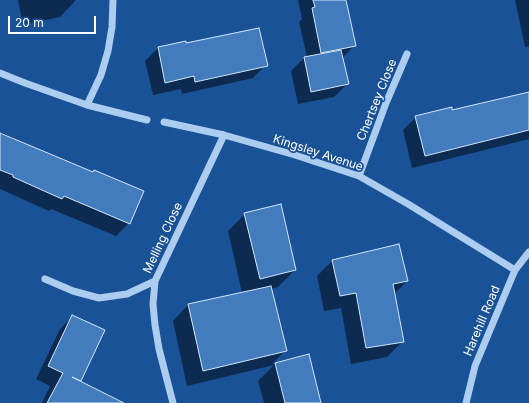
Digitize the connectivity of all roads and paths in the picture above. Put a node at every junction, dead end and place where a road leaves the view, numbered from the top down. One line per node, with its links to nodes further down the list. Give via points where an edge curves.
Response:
1 (113, 0): 4 (street, via 108,51)
2 (407, 54): 8 (street, Chertsey Close)
3 (0, 73): 4 (street)
4 (87, 105): 5 (street)
5 (147, 120)
6 (164, 122): 7 (street, Kingsley Avenue)
7 (224, 135): 8 (street, Kingsley Avenue); 12 (street, Melling Close)
8 (359, 176): 10 (street, Kingsley Avenue)
9 (529, 252): 10 (street, Harehill Road)
10 (515, 270): 14 (street, Harehill Road, via 475,366)
11 (45, 280): 12 (street, via 98,298 127,294)
12 (155, 281): 13 (street, Melling Close, via 155,325)
13 (173, 403)
14 (466, 403)

